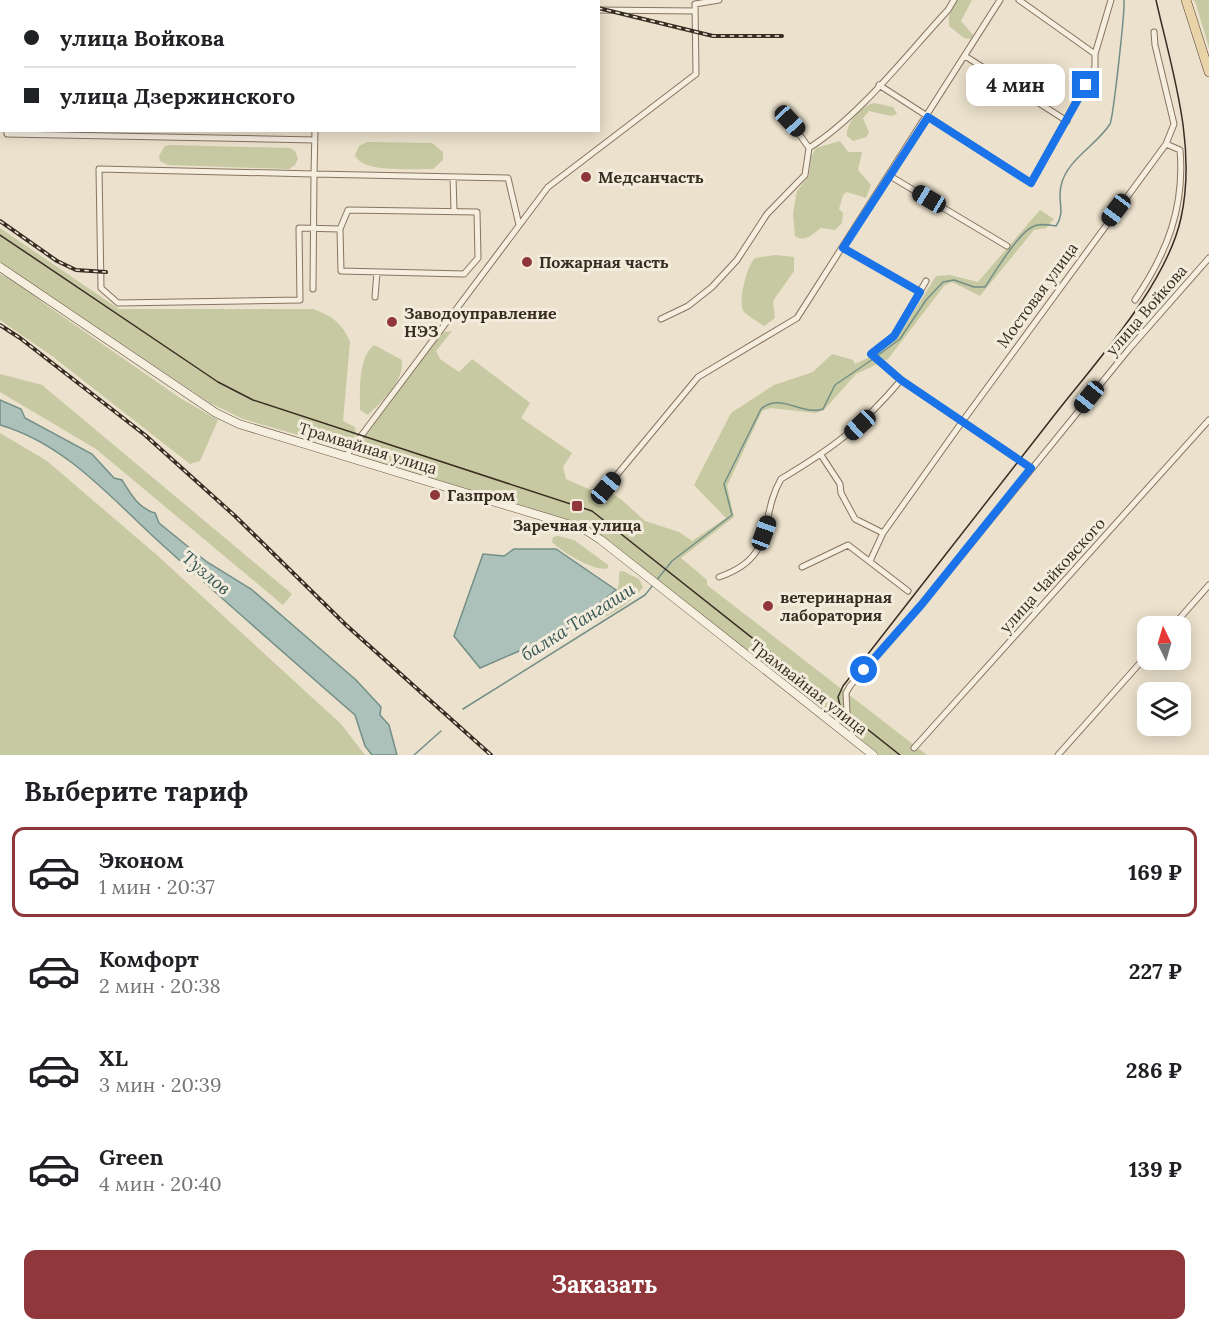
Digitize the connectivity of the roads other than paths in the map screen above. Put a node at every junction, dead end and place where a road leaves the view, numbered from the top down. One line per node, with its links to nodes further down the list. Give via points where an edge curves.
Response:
1 (719, 0): 7 (street)
2 (954, 0): 14 (street)
3 (1000, 0): 12 (street)
4 (1019, 0): 11 (street)
5 (1111, 0): 11 (street)
6 (1186, 0): 13 (main road)
7 (695, 2): 9 (street)
8 (600, 10): 9 (street)
9 (695, 11): 27 (street, via 696,74 567,170 548,187)
10 (1154, 32): 21 (street, Мостовая улица, via 1174,124)
11 (1095, 54): 17 (street, via 1095,68)
12 (965, 56): 15 (street); 17 (street)
13 (1209, 72)
14 (879, 85): 15 (street); 22 (street, via 826,138)
15 (928, 117): 17 (street, via 1031,183); 24 (street)
16 (790, 121): 22 (street)
17 (1067, 121)
18 (7, 132): 20 (street)
19 (315, 132): 20 (street)
20 (315, 140): 23 (street)
21 (1166, 144): 39 (street, via 1180,150 1180,201 1165,250); 43 (street, Мостовая улица)
22 (809, 148): 40 (street, via 805,176 767,214 737,260 688,306)
23 (314, 174): 25 (street); 28 (street); 28 (street, via 99,169 101,288 118,303 300,300 299,228)
24 (890, 176): 30 (street); 31 (street)
25 (453, 177): 26 (street); 27 (street, via 508,177)
26 (454, 211): 29 (street, via 348,210); 34 (street, via 477,212 478,258 464,274)
27 (519, 225): 45 (street)
28 (314, 228): 29 (street); 36 (street)
29 (340, 229): 34 (street, via 341,271)
30 (1007, 246)
31 (843, 248): 37 (street); 47 (street, via 797,318 698,376 606,488)
32 (1209, 258): 46 (street, улица Войкова)
33 (0, 267): 45 (main road, Трамвайная улица, via 216,413 239,424)
34 (376, 272): 38 (street)
35 (926, 281): 37 (street)
36 (313, 289)
37 (920, 292): 41 (street, via 894,336 871,354)
38 (375, 297)
39 (1135, 300)
40 (661, 319)
41 (901, 380): 43 (street); 44 (street, via 846,438)
42 (1209, 420): 57 (street, улица Чайковского)
43 (962, 422): 46 (street); 48 (street, Мостовая улица)
44 (821, 455): 48 (street, via 840,484 855,519); 51 (street, via 781,479 774,490 770,519 759,547 734,572)
45 (346, 456): 56 (main road, Трамвайная улица, via 584,529)
46 (1031, 468): 56 (street, улица Войкова, via 922,604 850,686 846,693 847,713)
47 (597, 491)
48 (884, 533): 49 (street, Мостовая улица)
49 (870, 561): 50 (street, via 848,545); 53 (street)
50 (802, 567)
51 (719, 577)
52 (1209, 585): 54 (street)
53 (908, 591)
54 (1182, 616)
55 (1137, 666): 59 (street)
56 (834, 724): 58 (main road, Трамвайная улица)
57 (914, 748)
58 (873, 755)
59 (1058, 755)

